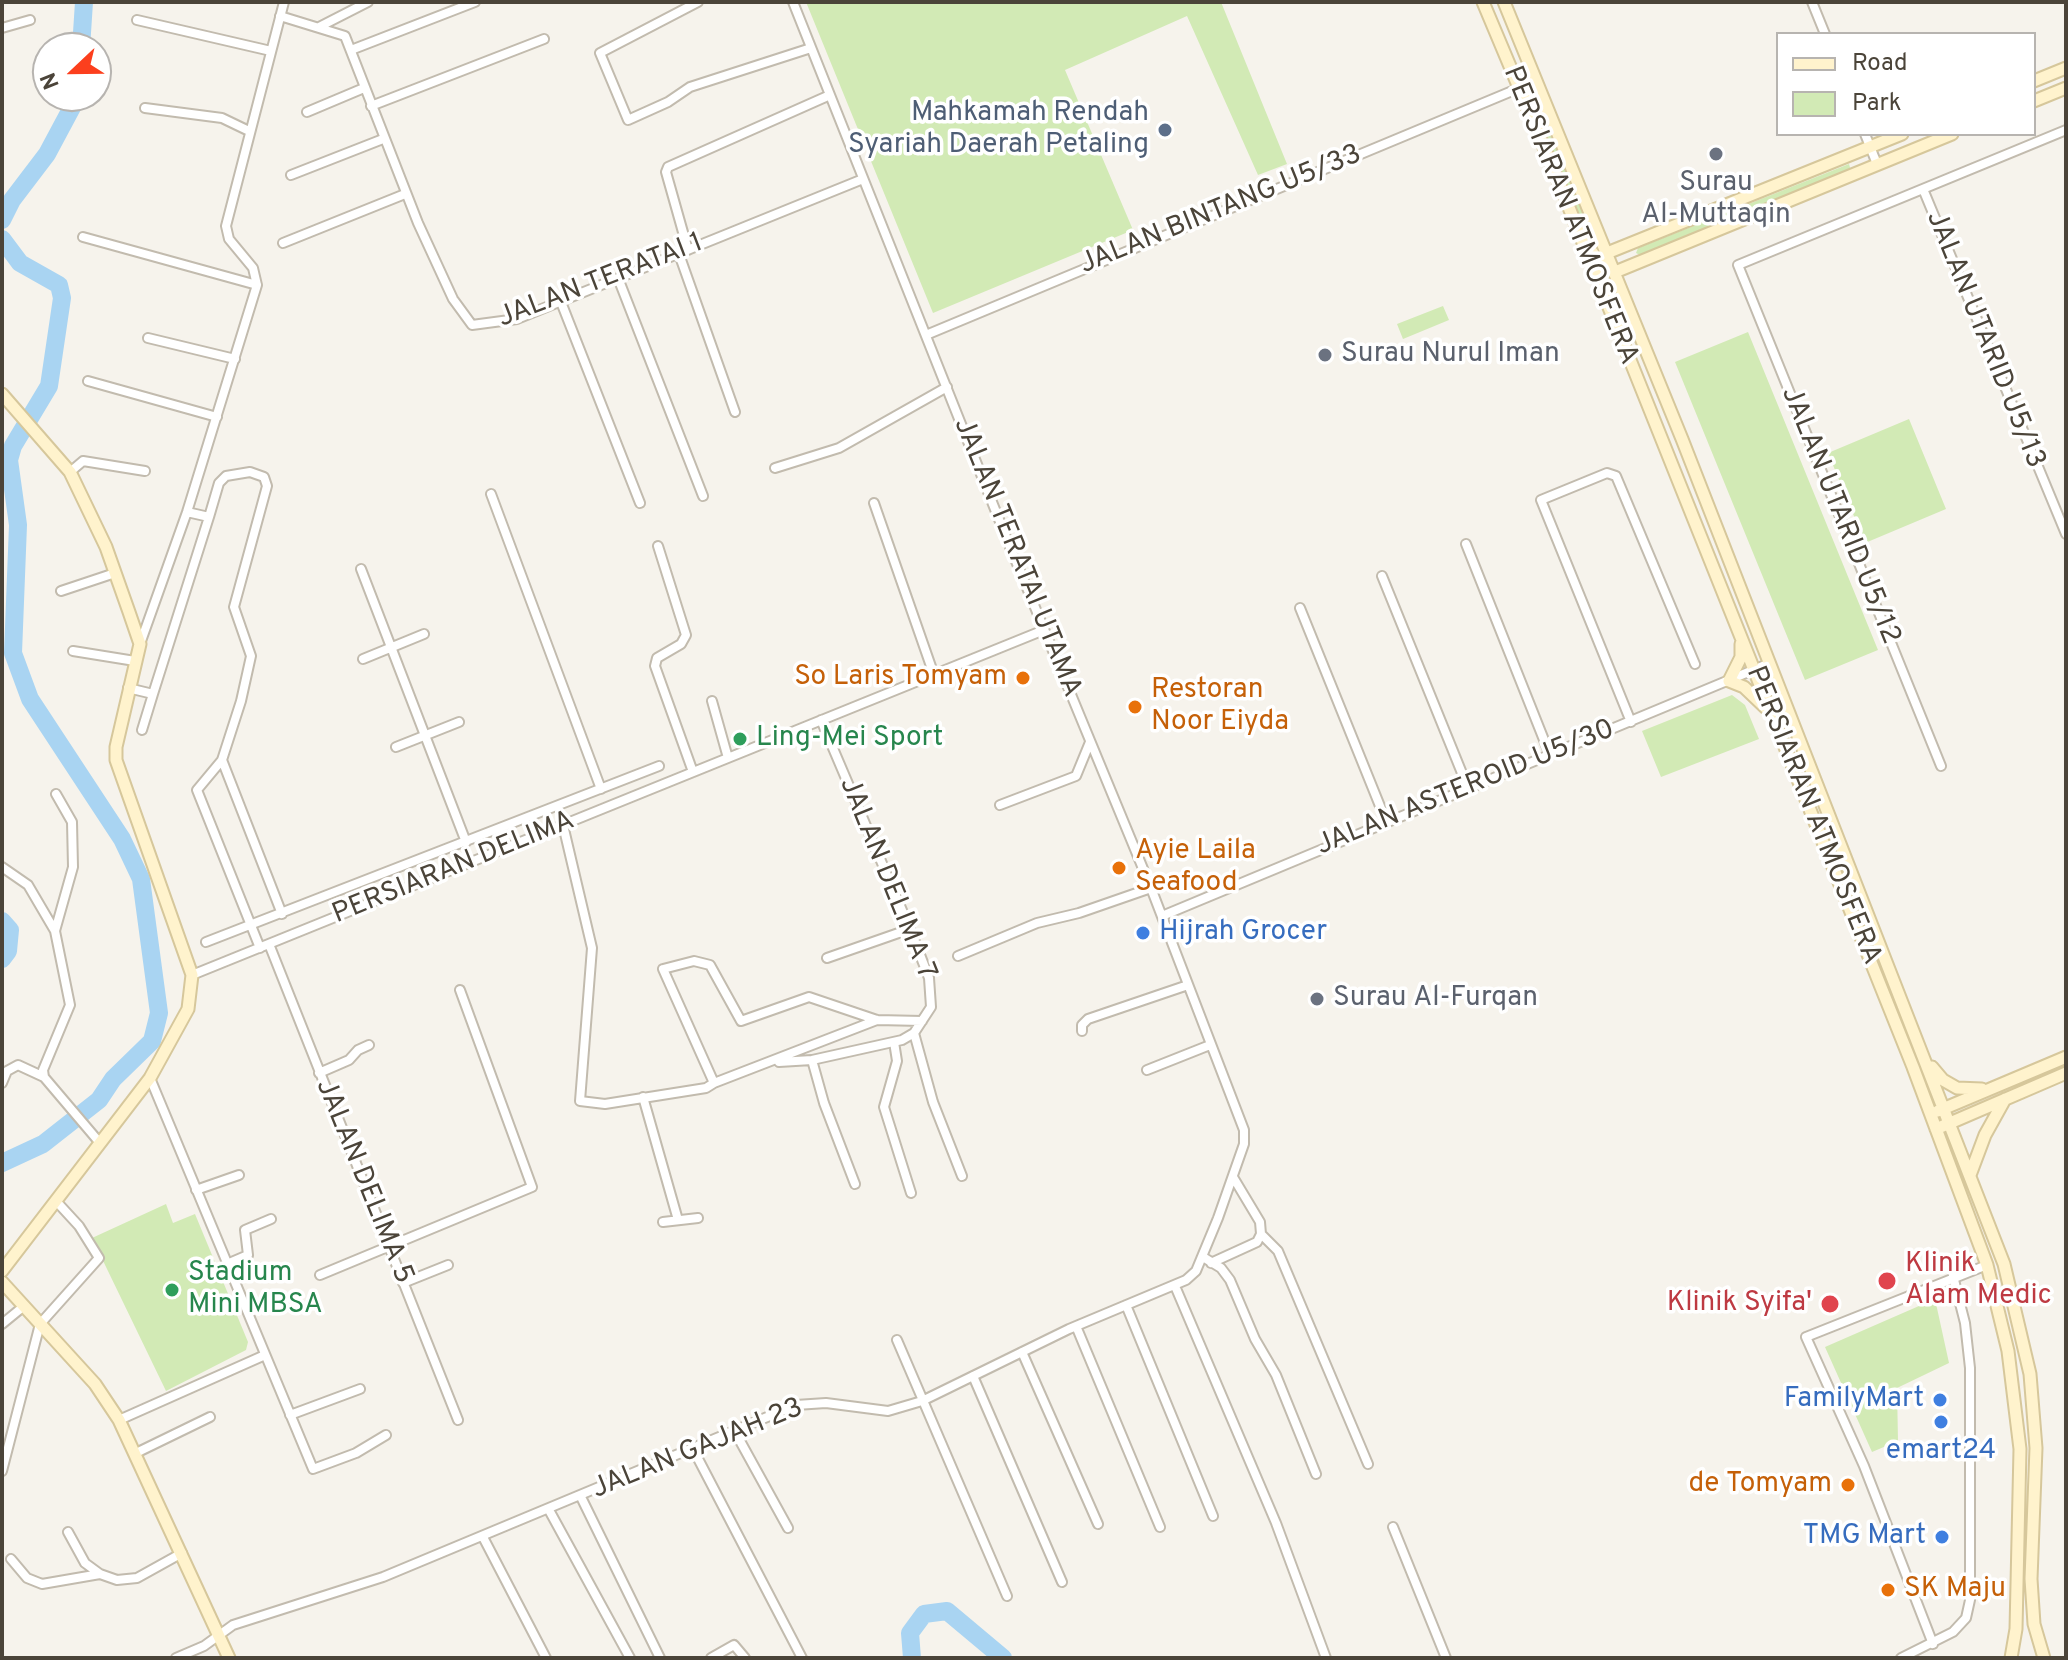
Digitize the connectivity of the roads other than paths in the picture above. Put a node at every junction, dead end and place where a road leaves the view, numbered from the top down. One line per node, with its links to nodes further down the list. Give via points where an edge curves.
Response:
1 (284, 2): 9 (street)
2 (367, 2): 12 (street)
3 (475, 2): 17 (street)
4 (698, 2): 16 (street, via 600,53 628,120 690,87)
5 (793, 2): 16 (street, JALAN TERATAI UTAMA)
6 (1483, 2): 23 (street, PERSIARAN ATMOSFERA)
7 (1504, 2): 36 (street, PERSIARAN ATMOSFERA)
8 (1812, 2): 14 (street)
9 (280, 16): 12 (street); 18 (street)
10 (30, 20): 13 (street)
11 (137, 20): 18 (street)
12 (319, 27): 17 (street, via 342,34)
13 (2, 28)
14 (1824, 32)
15 (544, 39): 26 (street)
16 (811, 48): 24 (street, JALAN TERATAI UTAMA)
17 (351, 50): 21 (street, JALAN TERATAI 1)
18 (271, 51): 30 (street)
19 (2066, 68): 20 (street)
20 (2036, 80)
21 (364, 88): 26 (street, JALAN TERATAI 1); 28 (street)
22 (2066, 88): 25 (street)
23 (1517, 89): 36 (street, via 1537,101); 41 (street, PERSIARAN ATMOSFERA); 53 (street, JALAN BINTANG U5/33)
24 (830, 95): 39 (street, JALAN TERATAI UTAMA); 45 (street, via 668,167)
25 (2036, 100)
26 (371, 106): 34 (street, JALAN TERATAI 1)
27 (145, 108): 30 (street, via 222,118)
28 (307, 112)
29 (2066, 130): 40 (street)
30 (249, 131): 51 (street, via 226,226 229,239 253,268)
31 (1866, 136): 35 (street)
32 (1897, 136): 35 (street)
33 (1947, 136): 37 (street)
34 (383, 139): 38 (street); 42 (street, JALAN TERATAI 1)
35 (1870, 147): 37 (street); 46 (street)
36 (1571, 162): 46 (street, PERSIARAN ATMOSFERA)
37 (1877, 164): 49 (street)
38 (291, 175)
39 (863, 179): 45 (street, JALAN TERATAI 1); 53 (street, JALAN TERATAI UTAMA)
40 (1923, 189): 71 (street, JALAN UTARID U5/13); 107 (street, JALAN UTARID U5/12, via 1738,265)
41 (1562, 190): 48 (street); 56 (street, PERSIARAN ATMOSFERA)
42 (405, 194): 44 (street); 52 (street, JALAN TERATAI 1, via 468,322 493,325)
43 (83, 237): 51 (street)
44 (283, 243)
45 (688, 250): 47 (street, JALAN TERATAI 1)
46 (1607, 253): 48 (street); 49 (street, PERSIARAN ATMOSFERA)
47 (679, 254): 50 (street, JALAN TERATAI 1); 60 (street)
48 (1602, 266): 49 (street); 56 (street)
49 (1615, 272): 87 (street, PERSIARAN ATMOSFERA)
50 (618, 278): 52 (street, JALAN TERATAI 1); 66 (street)
51 (257, 285): 55 (street)
52 (561, 302): 67 (street)
53 (926, 335): 58 (street, JALAN TERATAI UTAMA)
54 (148, 338): 55 (street)
55 (235, 359): 61 (street)
56 (1629, 363): 81 (street, PERSIARAN ATMOSFERA)
57 (88, 381): 61 (street)
58 (947, 387): 62 (street, via 839,448); 79 (street, JALAN TERATAI UTAMA)
59 (3, 396): 64 (street)
60 (735, 412)
61 (217, 417): 69 (street)
62 (775, 468)
63 (145, 471): 64 (street, via 83,461)
64 (70, 472): 75 (street)
65 (491, 494): 110 (street)
66 (703, 496)
67 (640, 503)
68 (874, 503): 90 (street)
69 (187, 512): 70 (street); 82 (street)
70 (209, 517): 93 (street); 105 (street, via 223,478 250,472 264,477 267,486 234,607 251,656)
71 (2066, 534)
72 (1466, 544): 103 (street)
73 (658, 546): 108 (street, via 686,635 657,658 655,666)
74 (361, 569): 83 (street)
75 (115, 573): 77 (street); 82 (street)
76 (1382, 576): 109 (street)
77 (61, 591)
78 (1300, 608): 113 (street)
79 (1044, 630): 90 (street, PERSIARAN DELIMA); 101 (street, JALAN TERATAI UTAMA)
80 (424, 634): 83 (street)
81 (1741, 638): 89 (street, PERSIARAN ATMOSFERA); 91 (street, via 1741,657)
82 (140, 644): 86 (street)
83 (392, 647): 85 (street); 100 (street)
84 (73, 651): 86 (street)
85 (363, 659)
86 (135, 661): 92 (street)
87 (1770, 663): 89 (street, JALAN ASTEROID U5/30); 139 (street, PERSIARAN ATMOSFERA)
88 (1695, 664): 98 (street, via 1616,476 1607,473 1541,500)
89 (1754, 670): 91 (street, JALAN ASTEROID U5/30); 95 (street, PERSIARAN ATMOSFERA)
90 (934, 675): 96 (street, PERSIARAN DELIMA)
91 (1729, 681): 95 (street, via 1744,687); 98 (street, JALAN ASTEROID U5/30)
92 (128, 688): 93 (street); 127 (street, via 116,760)
93 (153, 694): 99 (street)
94 (712, 701): 104 (street)
95 (1772, 715): 153 (street, PERSIARAN ATMOSFERA)
96 (821, 720): 104 (street, PERSIARAN DELIMA); 121 (street, JALAN DELIMA 7)
97 (459, 722): 100 (street)
98 (1631, 722): 103 (street, JALAN ASTEROID U5/30)
99 (142, 730)
100 (426, 735): 102 (street); 115 (street)
101 (1090, 742): 112 (street, via 1076,776); 117 (street, JALAN TERATAI UTAMA)
102 (396, 747)
103 (1550, 755): 109 (street, JALAN ASTEROID U5/30)
104 (728, 758): 108 (street, PERSIARAN DELIMA)
105 (222, 760): 118 (street); 120 (street, JALAN DELIMA 5, via 197,790)
106 (659, 766): 110 (street)
107 (1941, 766)
108 (693, 772): 114 (street, PERSIARAN DELIMA)
109 (1468, 788): 113 (street, JALAN ASTEROID U5/30)
110 (601, 789): 115 (street)
111 (56, 794): 122 (street, via 72,822 73,867)
112 (1000, 805)
113 (1386, 821): 119 (street, JALAN ASTEROID U5/30)
114 (563, 825): 124 (street, PERSIARAN DELIMA); 149 (street, via 592,948 580,1101 605,1104)
115 (466, 842): 118 (street)
116 (2, 867): 122 (street, via 28,885)
117 (1151, 888): 119 (street, JALAN TERATAI UTAMA); 125 (street, via 1037,923)
118 (282, 914): 120 (street)
119 (1162, 916): 128 (street, JALAN TERATAI UTAMA)
120 (251, 925): 123 (street); 124 (street, JALAN DELIMA 5)
121 (910, 929): 126 (street); 131 (street, JALAN DELIMA 7, via 931,994 931,1007)
122 (55, 931): 144 (street, via 70,1005)
123 (206, 942)
124 (264, 946): 127 (street, PERSIARAN DELIMA); 142 (street, JALAN DELIMA 5)
125 (958, 956)
126 (827, 958)
127 (192, 975): 145 (street, via 188,1009)
128 (1188, 985): 132 (street, via 1088,1019); 136 (street, JALAN TERATAI UTAMA)
129 (460, 990): 170 (street, via 532,1187)
130 (877, 1020): 131 (street); 140 (street); 147 (street, via 809,997 741,1021 710,965 694,961 665,966 665,977)
131 (922, 1021): 133 (street, JALAN DELIMA 7)
132 (1082, 1031)
133 (914, 1033): 134 (street); 159 (street)
134 (894, 1042): 138 (street); 163 (street, via 897,1061 884,1107)
135 (369, 1045): 142 (street)
136 (1210, 1045): 141 (street); 152 (street, JALAN TERATAI UTAMA)
137 (2066, 1057): 148 (street)
138 (812, 1060): 140 (street); 161 (street)
139 (1926, 1060): 148 (street, via 1957,1088); 151 (street, PERSIARAN ATMOSFERA)
140 (771, 1063): 147 (street)
141 (1147, 1070)
142 (319, 1073): 170 (street, JALAN DELIMA 5)
143 (2066, 1073): 150 (street)
144 (44, 1077): 146 (street, via 18,1065 7,1071); 156 (street)
145 (150, 1078): 156 (street); 162 (street)
146 (2, 1083)
147 (714, 1083): 149 (street)
148 (2001, 1086): 151 (street)
149 (643, 1097): 167 (street)
150 (2005, 1098): 154 (street); 158 (street)
151 (1944, 1108): 153 (street); 154 (street, PERSIARAN ATMOSFERA)
152 (1238, 1114): 160 (street, JALAN GAJAH 23, via 1245,1136)
153 (1930, 1114): 155 (street, PERSIARAN ATMOSFERA)
154 (1950, 1122): 155 (street); 158 (street, PERSIARAN ATMOSFERA)
155 (1936, 1129): 174 (street, PERSIARAN ATMOSFERA)
156 (100, 1143): 164 (street)
157 (239, 1175): 162 (street)
158 (1970, 1175): 233 (street, PERSIARAN ATMOSFERA, via 2004,1264 2030,1374 2036,1448 2031,1579 2034,1624)
159 (962, 1176)
160 (1233, 1177): 169 (street, via 1260,1222); 171 (street, JALAN GAJAH 23)
161 (855, 1184)
162 (196, 1190): 172 (street)
163 (911, 1193)
164 (56, 1201): 175 (street); 184 (street, via 99,1258)
165 (698, 1218): 167 (street)
166 (271, 1219): 172 (street, via 245,1230 248,1255)
167 (678, 1220): 168 (street)
168 (663, 1222)
169 (1261, 1234): 171 (street, via 1257,1242); 200 (street, via 1278,1251)
170 (388, 1245): 176 (street); 179 (street, JALAN DELIMA 5)
171 (1207, 1260): 180 (street, JALAN GAJAH 23); 202 (street, via 1230,1280)
172 (227, 1264): 188 (street)
173 (448, 1265): 179 (street)
174 (1987, 1265): 177 (street); 214 (street, PERSIARAN ATMOSFERA, via 2020,1449)
175 (2, 1271)
176 (320, 1275)
177 (1953, 1276): 219 (street, via 1970,1368 1970,1600 1966,1618); 219 (street, via 1806,1337 1864,1466)
178 (2, 1282): 182 (street)
179 (403, 1283): 195 (street, JALAN DELIMA 5)
180 (1175, 1286): 181 (street, JALAN GAJAH 23); 228 (street, via 1276,1523)
181 (1126, 1305): 185 (street, JALAN GAJAH 23); 205 (street)
182 (24, 1306): 183 (street); 184 (street)
183 (2, 1324)
184 (40, 1324): 194 (street, via 95,1384); 201 (street)
185 (1076, 1326): 187 (street, JALAN GAJAH 23); 207 (street)
186 (897, 1340): 191 (street)
187 (1022, 1352): 189 (street, JALAN GAJAH 23); 206 (street)
188 (265, 1355): 192 (street); 194 (street)
189 (973, 1376): 191 (street, JALAN GAJAH 23); 216 (street)
190 (360, 1389): 192 (street)
191 (922, 1401): 196 (street, JALAN GAJAH 23, via 888,1411 813,1402); 217 (street)
192 (290, 1415): 197 (street, via 313,1469)
193 (210, 1417): 199 (street)
194 (119, 1420): 199 (street)
195 (458, 1420)
196 (734, 1430): 198 (street, JALAN GAJAH 23); 209 (street)
197 (386, 1435)
198 (693, 1449): 203 (street, JALAN GAJAH 23); 227 (street)
199 (136, 1453): 212 (street)
200 (1368, 1464)
201 (2, 1471)
202 (1316, 1474)
203 (581, 1497): 204 (street, JALAN GAJAH 23); 224 (street)
204 (549, 1510): 211 (street, JALAN GAJAH 23); 223 (street)
205 (1213, 1516)
206 (1098, 1524)
207 (1160, 1527)
208 (1393, 1527): 229 (street)
209 (788, 1528)
210 (68, 1532): 215 (street, via 85,1563)
211 (483, 1537): 218 (street, JALAN GAJAH 23, via 383,1577 233,1625); 222 (street)
212 (182, 1553): 215 (street, via 129,1581); 218 (street)
213 (11, 1559): 215 (street, via 27,1578 42,1584)
214 (2016, 1567): 231 (street); 232 (street, PERSIARAN ATMOSFERA)
215 (100, 1574)
216 (1062, 1582)
217 (1007, 1596)
218 (219, 1635): 220 (street, JALAN GAJAH 23); 221 (street)
219 (1933, 1644): 230 (street)
220 (176, 1658)
221 (229, 1658)
222 (546, 1658)
223 (630, 1658)
224 (660, 1658)
225 (711, 1658): 226 (street, via 734,1645)
226 (745, 1658)
227 (802, 1658)
228 (1326, 1658)
229 (1446, 1658)
230 (1901, 1658)
231 (2002, 1658)
232 (2011, 1658)
233 (2044, 1658)

